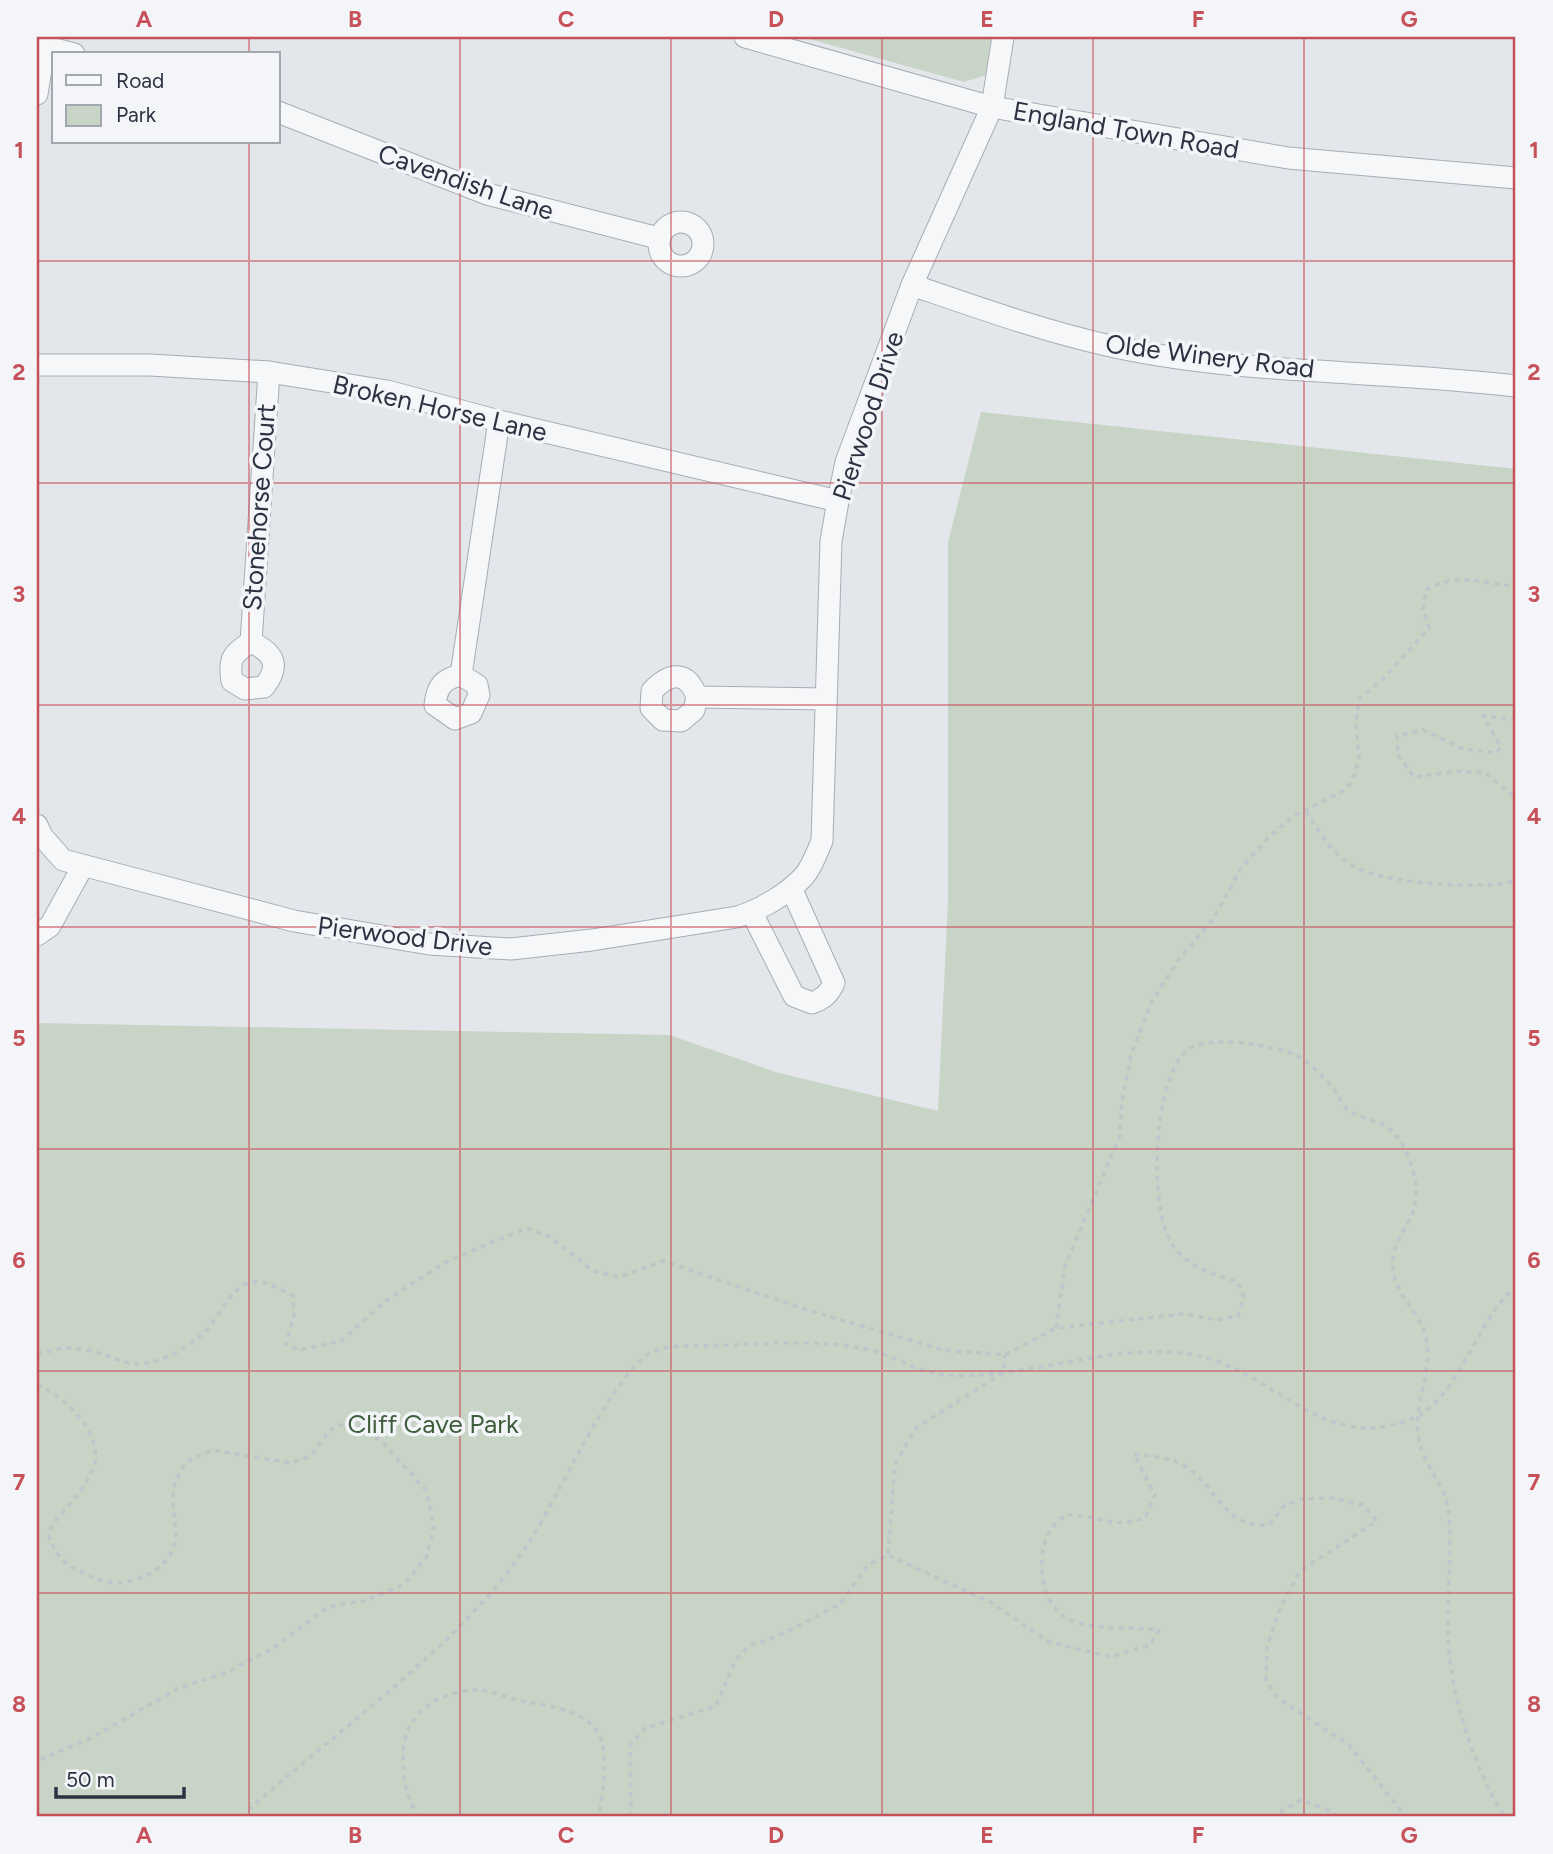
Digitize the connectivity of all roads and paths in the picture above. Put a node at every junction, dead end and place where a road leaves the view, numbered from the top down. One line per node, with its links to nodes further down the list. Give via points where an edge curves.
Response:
1 (745, 37): 6 (street, England Town Road)
2 (1003, 37): 6 (street, Pierwood Drive)
3 (44, 42): 4 (street); 5 (street)
4 (69, 52)
5 (37, 94)
6 (992, 107): 8 (street, England Town Road, via 1288,158); 10 (street, Pierwood Drive)
7 (280, 113): 9 (street, Cavendish Lane, via 486,194)
8 (1516, 178)
9 (659, 239)
10 (912, 285): 13 (street, Olde Winery Road, via 1115,347 1266,366); 15 (street, Pierwood Drive, via 846,462)
11 (37, 365): 12 (street, Broken Horse Lane)
12 (269, 372): 14 (street, Broken Horse Lane, via 387,391); 17 (street, Stonehorse Court)
13 (1516, 386)
14 (499, 421): 15 (street, Broken Horse Lane); 18 (street)
15 (838, 501): 20 (street, Pierwood Drive, via 831,541)
16 (1516, 586): 23 (path, via 1459,578 1442,580 1426,590 1423,609 1429,628 1359,699 1359,759 1352,782)
17 (251, 642)
18 (461, 675)
19 (697, 696): 20 (street)
20 (826, 699): 27 (street, Pierwood Drive, via 822,841 806,875)
21 (1516, 719): 22 (path, via 1483,716 1501,747 1496,753 1464,749 1423,730 1397,736 1398,755 1414,778 1458,771 1486,773)
22 (1516, 798)
23 (1306, 811): 26 (path, via 1325,843 1356,867 1408,882); 31 (path, via 1268,838 1241,868 1214,918 1177,962 1151,1003 1131,1055 1120,1135 1065,1266)
24 (38, 836): 25 (street)
25 (73, 863): 28 (street, Pierwood Drive, via 294,921 429,944 511,949); 29 (street, via 50,926)
26 (1516, 881)
27 (791, 888): 28 (street, Pierwood Drive); 28 (street, via 834,983 821,1000 812,1003 794,996)
28 (752, 913)
29 (37, 935)
30 (1516, 1286): 36 (path, via 1492,1312 1443,1395)
31 (1056, 1328): 33 (path); 36 (path, via 1184,1314 1217,1320 1238,1316 1244,1297 1238,1282 1191,1265 1172,1246 1159,1206 1156,1175 1160,1120 1173,1069 1188,1049 1208,1041 1276,1048 1299,1056 1335,1091 1347,1110 1391,1130 1406,1151 1415,1208 1393,1257 1396,1285 1427,1338 1429,1367)
32 (37, 1354): 33 (path, via 67,1348 125,1364 154,1363 209,1328 229,1295 250,1281 272,1283 293,1296 294,1315 286,1345 300,1350 341,1341 387,1300 446,1262 526,1228 550,1237 593,1270 619,1277 663,1261 943,1350)
33 (1005, 1355): 34 (path)
34 (1004, 1372): 36 (path, via 1122,1353 1181,1354 1230,1366 1332,1423 1377,1426); 37 (path, via 916,1429 895,1464); 39 (path, via 945,1375 865,1349 816,1346 674,1347 649,1354 607,1406 531,1540 498,1583 435,1649)
35 (37, 1385): 38 (path, via 54,1392 82,1420 96,1462 82,1490 56,1516 48,1534 54,1553 69,1567 104,1582 136,1582 160,1565 176,1543 174,1488 186,1462 212,1450 291,1463 311,1455 330,1430 344,1424 359,1426 413,1472 426,1490 434,1526 427,1556 405,1584 322,1611 272,1649 225,1673 179,1688 93,1737)
36 (1419, 1416): 46 (path, via 1425,1463 1445,1491 1449,1516 1452,1678 1469,1737)
37 (888, 1555): 42 (path, via 867,1565 840,1604 749,1646 735,1661 716,1706 645,1728 630,1746); 45 (path, via 992,1604 1049,1642 1112,1657 1150,1645 1159,1630 1112,1630 1069,1620 1047,1596 1040,1565 1048,1534 1065,1516 1085,1515 1108,1524 1144,1518 1155,1495 1135,1454 1184,1465 1227,1511 1253,1526 1269,1525 1284,1506 1301,1499 1333,1498 1363,1505 1377,1521 1300,1571 1267,1646 1266,1680 1278,1698 1349,1745)
38 (37, 1761)
39 (241, 1817)
40 (419, 1817): 41 (path, via 403,1781 403,1747 413,1719 435,1698 461,1690 488,1691 549,1705 590,1722 602,1742)
41 (599, 1817)
42 (631, 1817)
43 (1271, 1817): 44 (path, via 1301,1800)
44 (1336, 1817)
45 (1406, 1817)
46 (1505, 1817)

